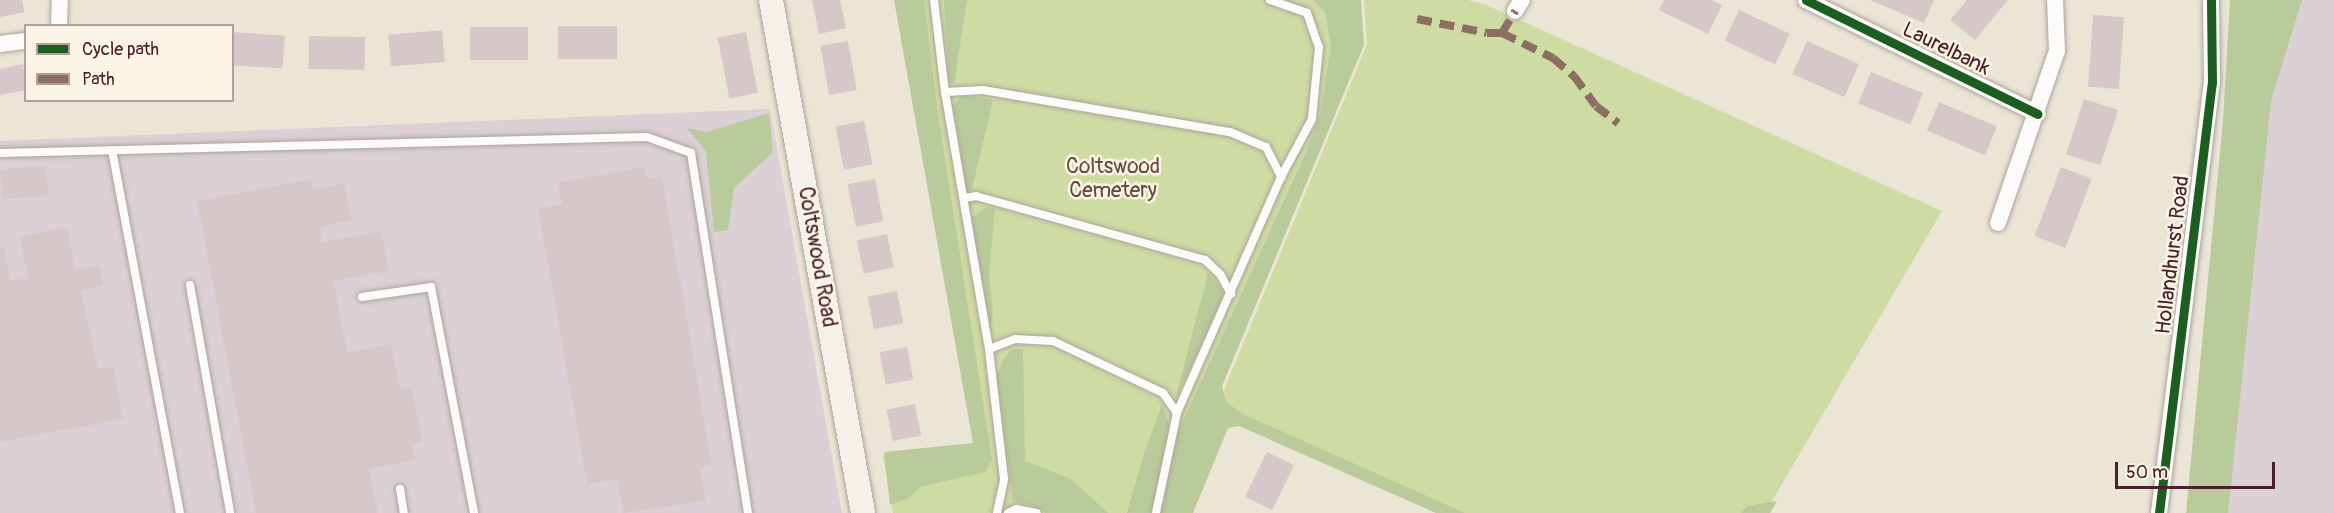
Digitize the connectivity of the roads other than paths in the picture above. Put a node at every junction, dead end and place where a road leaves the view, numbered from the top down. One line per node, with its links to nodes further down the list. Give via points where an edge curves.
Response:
1 (60, 0): 8 (street)
2 (771, 0): 29 (main road, Coltswood Road)
3 (934, 0): 11 (lane)
4 (1270, 0): 15 (lane, via 1307,13 1319,47 1312,119)
5 (1806, 0): 12 (street, Laurelbank)
6 (2055, 0): 12 (street, via 2057,51)
7 (2211, 0): 34 (street, Hollandhurst Road, via 2212,83)
8 (59, 24)
9 (24, 41): 10 (street)
10 (0, 44)
11 (945, 92): 15 (lane, via 983,90 1230,132 1266,147); 16 (lane)
12 (2038, 114): 17 (street)
13 (112, 150): 14 (lane); 24 (lane); 28 (lane, via 647,137 691,153)
14 (0, 153)
15 (1281, 177): 19 (lane)
16 (964, 198): 19 (lane, via 976,196 1205,260 1220,274); 21 (lane)
17 (1998, 223)
18 (190, 285): 25 (lane)
19 (1231, 294): 22 (lane)
20 (362, 297): 27 (lane, via 431,287)
21 (989, 349): 22 (lane, via 1016,339 1053,341 1163,393); 30 (lane, via 1004,479)
22 (1177, 413): 33 (lane)
23 (400, 489): 26 (lane)
24 (180, 513)
25 (230, 513)
26 (404, 513)
27 (474, 513)
28 (748, 513)
29 (863, 513)
30 (997, 513)
31 (1008, 513): 32 (lane, via 1016,509)
32 (1037, 513)
33 (1156, 513)
34 (2159, 513)

